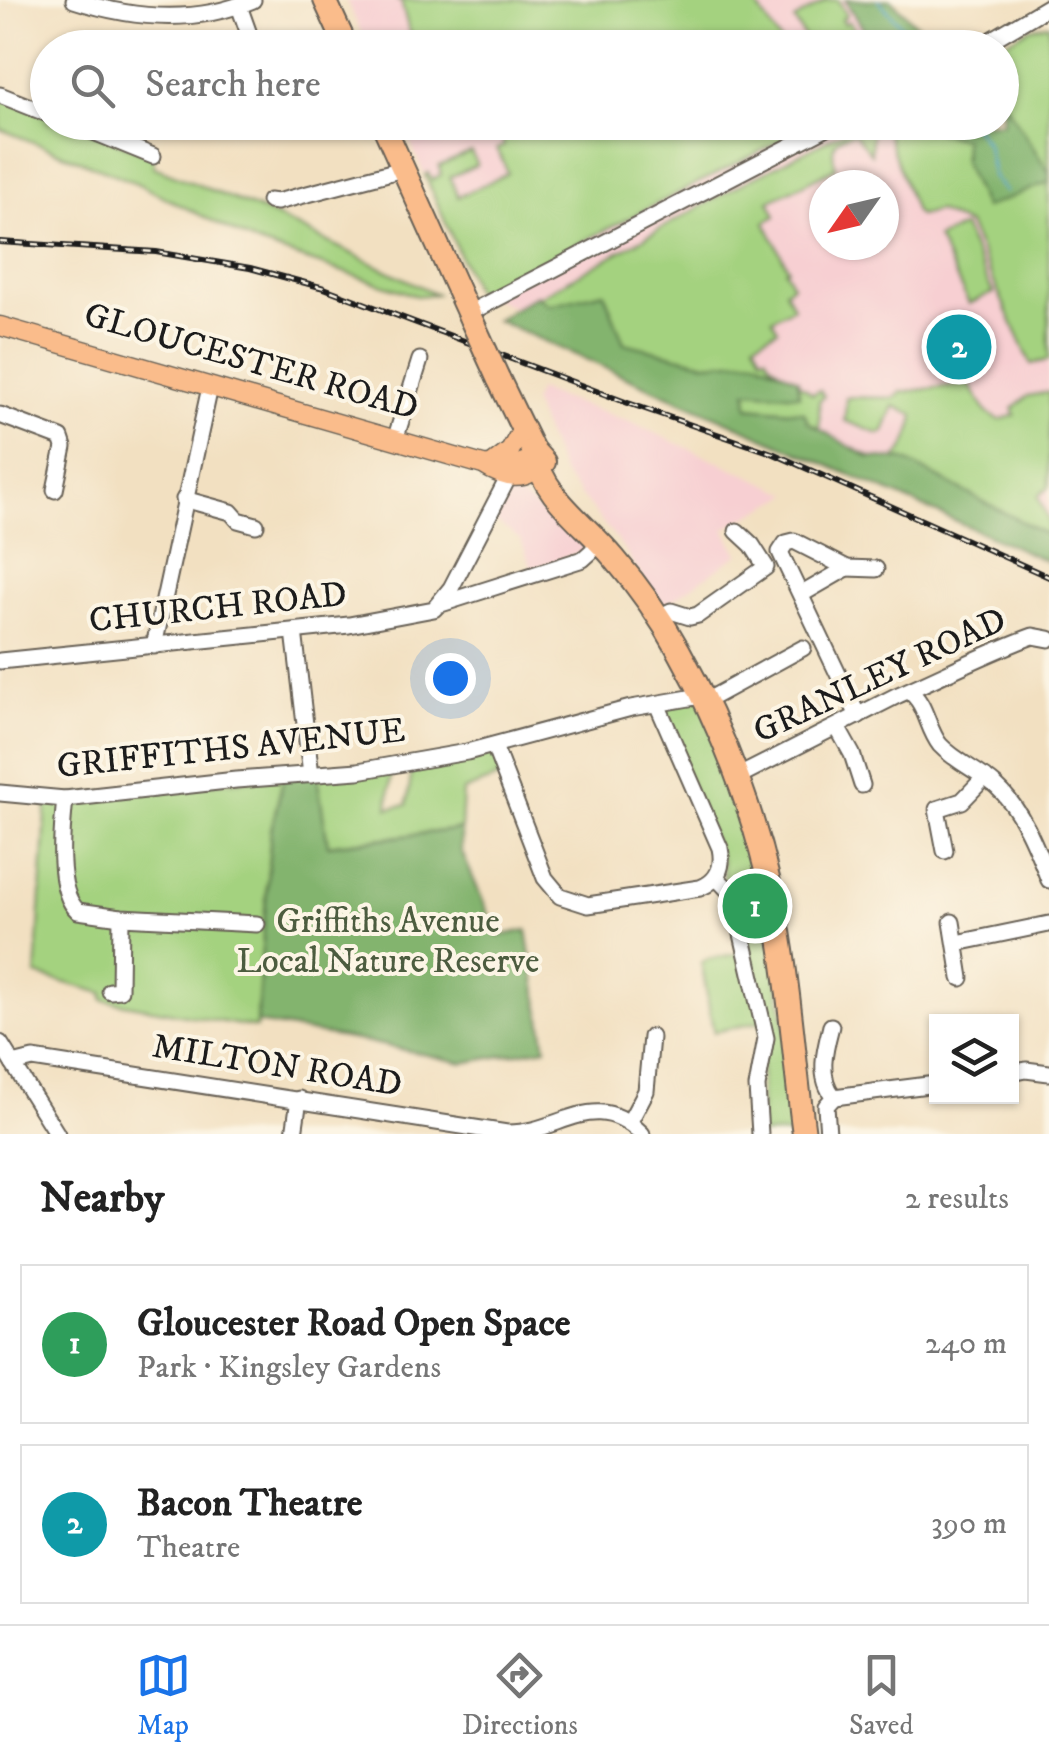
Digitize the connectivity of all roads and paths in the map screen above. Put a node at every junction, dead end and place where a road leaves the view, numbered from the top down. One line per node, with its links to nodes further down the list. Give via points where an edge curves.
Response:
1 (74, 0): 3 (street, via 163,17)
2 (326, 0): 6 (highway)
3 (246, 3): 5 (street)
4 (1049, 6): 7 (street)
5 (251, 30)
6 (340, 30)
7 (1008, 30)
8 (0, 95): 9 (street)
9 (30, 107)
10 (113, 140): 13 (street)
11 (390, 140): 14 (highway)
12 (803, 140): 16 (street)
13 (153, 156)
14 (403, 169): 15 (street); 16 (highway)
15 (269, 201)
16 (470, 316): 21 (highway, bridge)
17 (0, 327): 19 (main road, GLOUCESTER ROAD)
18 (420, 360): 22 (street)
19 (210, 387): 22 (main road, GLOUCESTER ROAD); 26 (street)
20 (0, 414): 25 (street, via 61,438)
21 (522, 429): 23 (main road, via 510,451); 24 (highway)
22 (394, 440): 23 (main road, GLOUCESTER ROAD)
23 (488, 464): 24 (main road, GLOUCESTER ROAD); 24 (main road, GLOUCESTER ROAD)
24 (531, 465): 29 (highway, GLOUCESTER ROAD); 29 (highway, GLOUCESTER ROAD, via 586,516); 33 (street)
25 (55, 490)
26 (184, 499): 27 (street); 37 (street)
27 (256, 524)
28 (736, 531): 34 (street, via 766,567 698,615 672,611)
29 (593, 546): 33 (street, CHURCH ROAD); 34 (highway, GLOUCESTER ROAD)
30 (848, 568): 31 (street); 32 (street); 32 (street, via 786,542 781,559)
31 (876, 570)
32 (802, 594): 43 (street)
33 (441, 604): 35 (street, CHURCH ROAD)
34 (660, 617): 41 (highway, GLOUCESTER ROAD)
35 (294, 631): 37 (street, CHURCH ROAD); 46 (street)
36 (1049, 639): 40 (street, GRANLEY ROAD, via 1017,642)
37 (154, 646): 39 (street, CHURCH ROAD)
38 (803, 648): 41 (street, GRIFFITHS AVENUE)
39 (0, 661)
40 (910, 692): 43 (street, GRANLEY ROAD); 48 (street, via 938,742)
41 (703, 699): 42 (street, GRIFFITHS AVENUE); 47 (highway, GLOUCESTER ROAD)
42 (657, 704): 45 (street, GRIFFITHS AVENUE); 54 (street, via 720,848)
43 (858, 716): 44 (street, GRANLEY ROAD)
44 (837, 727): 47 (street, GRANLEY ROAD); 49 (street)
45 (494, 746): 46 (street, GRIFFITHS AVENUE); 54 (street, via 545,878 567,900 588,905 637,898 700,888)
46 (311, 775): 51 (street, GRIFFITHS AVENUE)
47 (737, 777): 78 (highway, GLOUCESTER ROAD, via 776,916)
48 (984, 777): 52 (street, via 962,801 937,808); 53 (street, via 1011,803)
49 (862, 785)
50 (0, 793): 51 (street, GRIFFITHS AVENUE)
51 (64, 799): 56 (street, via 68,900 86,914)
52 (945, 851)
53 (1046, 861): 55 (street)
54 (716, 878): 77 (street, via 733,895 766,1038 757,1087)
55 (1049, 880)
56 (121, 918): 58 (street); 62 (street, via 120,990)
57 (952, 922): 60 (street)
58 (257, 924)
59 (1049, 924): 60 (street)
60 (957, 943): 61 (street)
61 (961, 978)
62 (110, 991)
63 (832, 1026): 70 (street, via 824,1083)
64 (651, 1036): 72 (street, via 646,1091)
65 (0, 1042): 66 (street)
66 (13, 1064): 71 (street, MILTON ROAD, via 34,1058); 74 (street)
67 (1019, 1071): 68 (street)
68 (1049, 1073)
69 (929, 1085): 70 (street)
70 (834, 1098): 79 (street, via 826,1106)
71 (300, 1099): 73 (street, MILTON ROAD); 75 (street)
72 (629, 1122): 73 (street, MILTON ROAD, via 590,1112); 76 (street)
73 (529, 1133)
74 (57, 1134)
75 (294, 1134)
76 (642, 1134)
77 (760, 1134)
78 (804, 1134)
79 (828, 1134)

